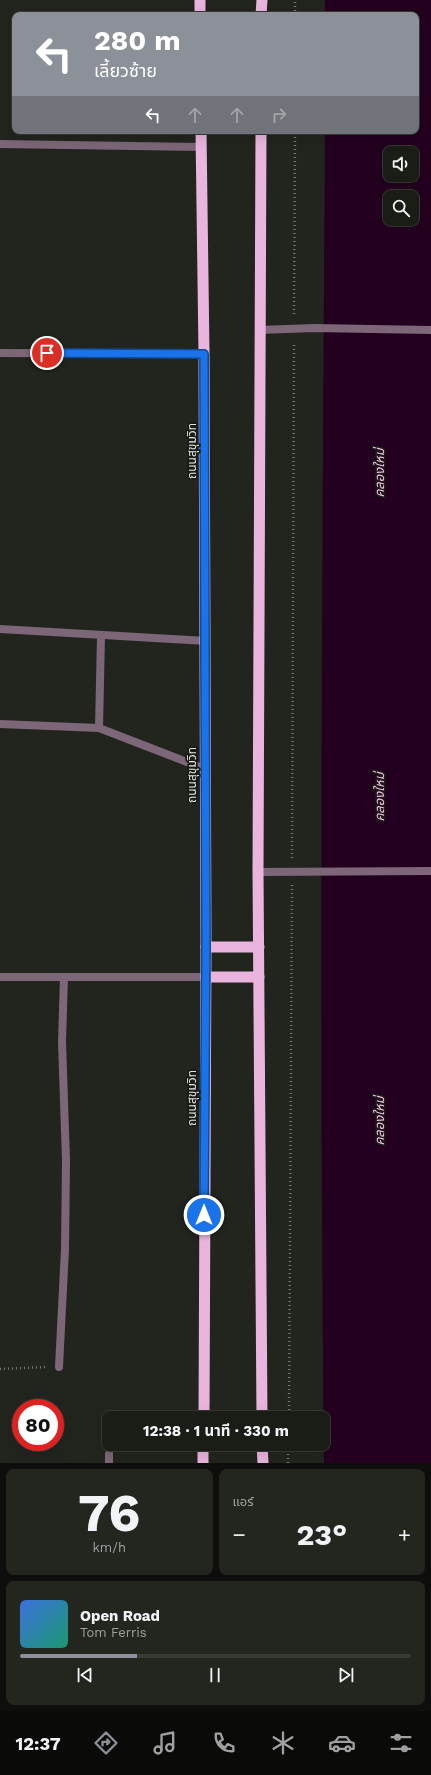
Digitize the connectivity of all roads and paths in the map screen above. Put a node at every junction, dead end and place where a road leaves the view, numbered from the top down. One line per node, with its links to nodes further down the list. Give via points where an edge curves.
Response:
1 (200, 0): 4 (highway)
2 (262, 0): 5 (highway)
3 (295, 0): 6 (path)
4 (200, 12)
5 (261, 12)
6 (295, 12)
7 (201, 134): 11 (highway, ถนนสุขุมวิท)
8 (261, 134): 13 (highway)
9 (294, 134): 12 (path)
10 (0, 144): 11 (street)
11 (201, 146): 16 (highway, ถนนสุขุมวิท)
12 (294, 329): 13 (street); 14 (street); 25 (path)
13 (259, 330): 24 (highway)
14 (431, 330)
15 (0, 353): 16 (street)
16 (204, 354): 19 (highway, ถนนสุขุมวิท)
17 (0, 629): 18 (street)
18 (101, 636): 19 (street); 21 (street)
19 (206, 641): 22 (highway, ถนนสุขุมวิท)
20 (0, 724): 21 (street)
21 (99, 728): 22 (street)
22 (205, 769): 26 (highway, ถนนสุขุมวิท)
23 (431, 871): 25 (street)
24 (258, 872): 25 (street); 27 (highway)
25 (292, 872): 36 (path)
26 (206, 947): 27 (highway); 30 (highway, ถนนสุขุมวิท)
27 (259, 947): 31 (highway)
28 (0, 977): 29 (street)
29 (64, 977): 30 (street); 32 (street, via 62,1042 66,1160 65,1249)
30 (206, 977): 31 (highway); 34 (highway, ถนนสุขุมวิท)
31 (259, 977): 35 (highway)
32 (59, 1367): 33 (path)
33 (0, 1369)
34 (204, 1411)
35 (262, 1411)
36 (288, 1411)
37 (203, 1451): 42 (highway)
38 (262, 1451): 43 (highway)
39 (288, 1451): 44 (path)
40 (109, 1454): 41 (street)
41 (109, 1463)
42 (203, 1463)
43 (263, 1463)
44 (288, 1463)

